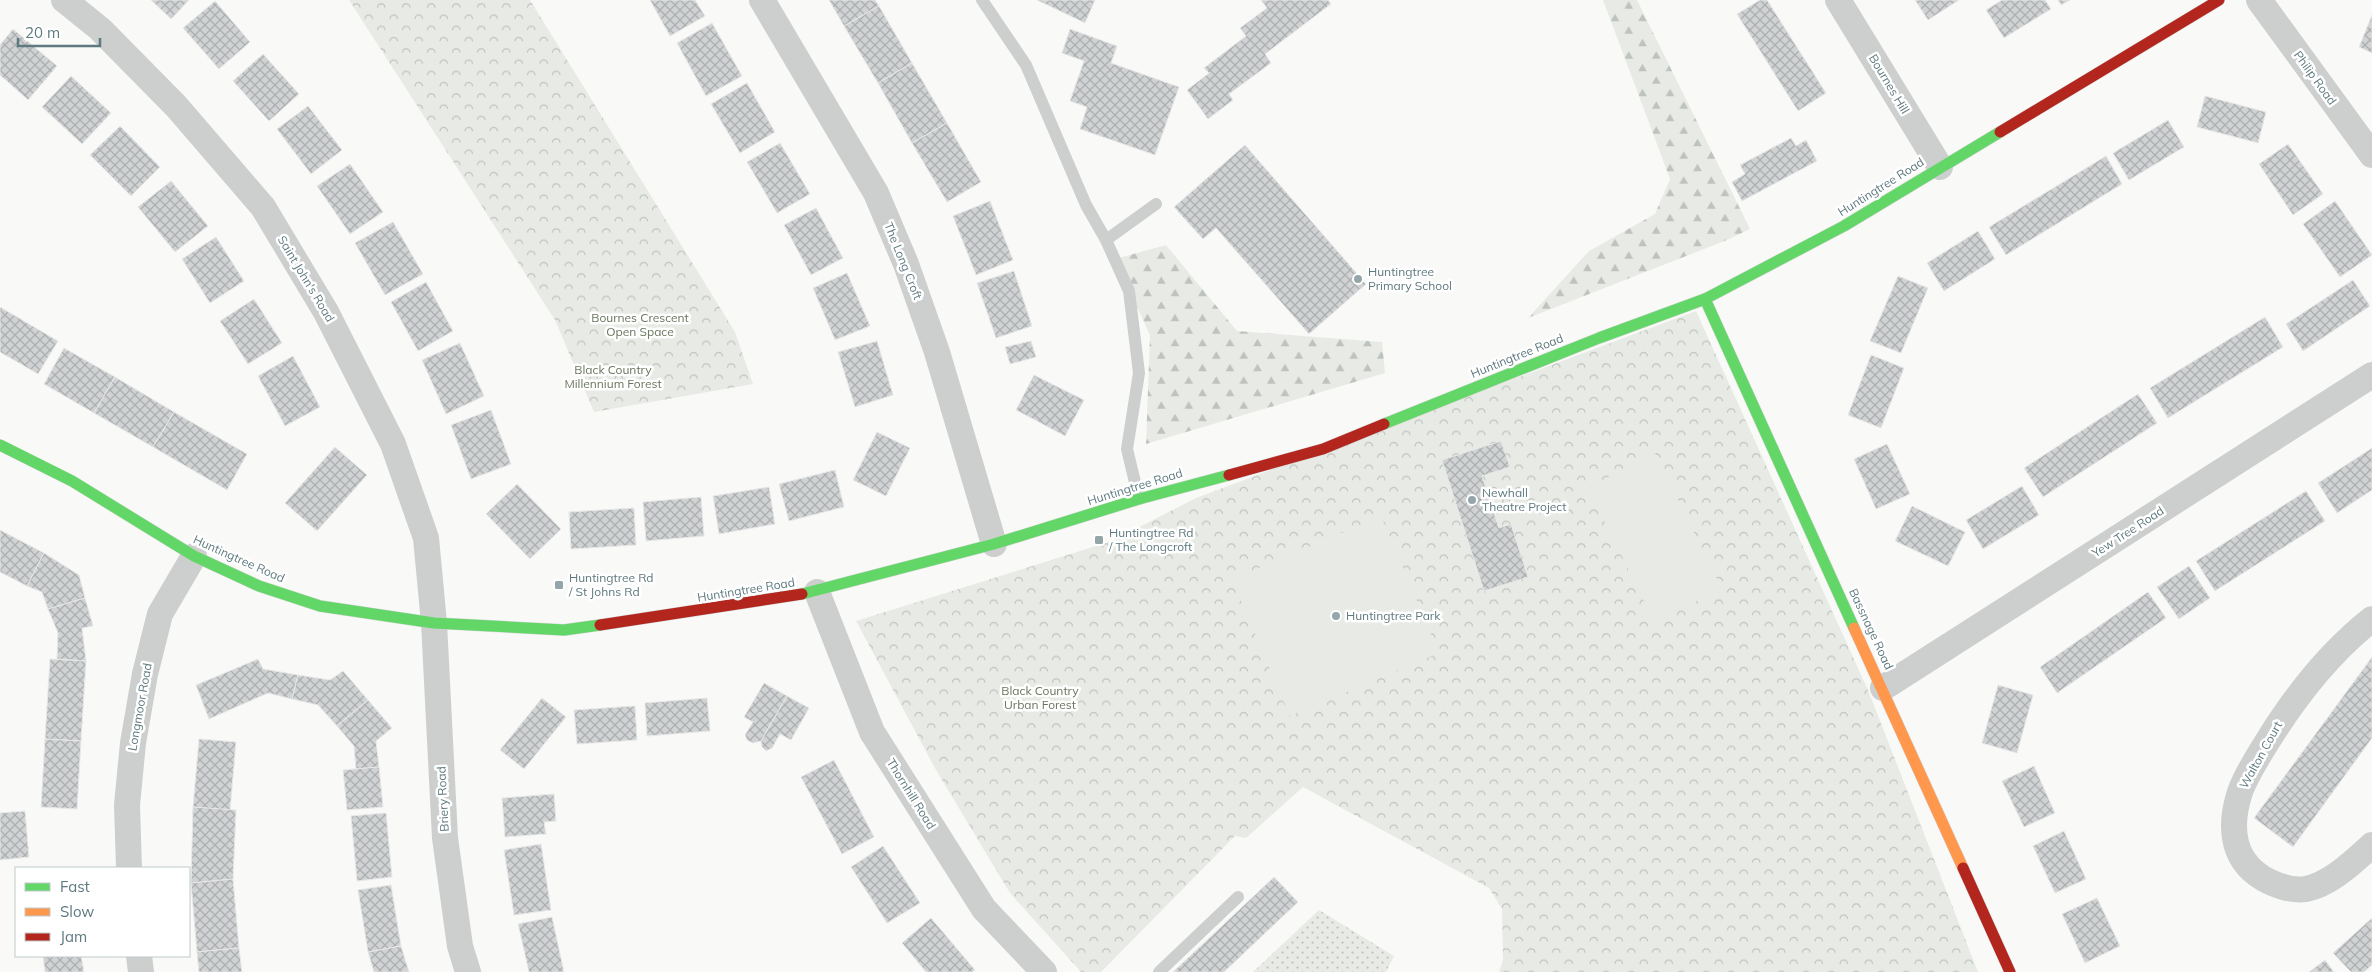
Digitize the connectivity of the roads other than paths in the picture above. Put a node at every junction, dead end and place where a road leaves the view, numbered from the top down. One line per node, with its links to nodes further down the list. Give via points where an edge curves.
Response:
1 (64, 0): 19 (street, Saint John's Road, via 100,29 176,106 262,207 326,312 393,444 426,538)
2 (762, 0): 15 (street, The Long Croft, via 876,193 906,264 937,352)
3 (982, 0): 10 (lane, via 1026,65 1086,205)
4 (1838, 0): 8 (street, Bournes Hill)
5 (2219, 0): 8 (street, Huntingtree Road)
6 (2259, 0): 7 (street, Philip Road)
7 (2372, 155)
8 (1940, 167): 11 (street, Huntingtree Road, via 1844,226)
9 (1156, 204): 10 (lane)
10 (1106, 240): 14 (lane, via 1129,291 1137,355 1139,373 1127,449)
11 (1705, 300): 14 (street, Huntingtree Road, via 1599,338 1323,448); 20 (street, Bassnage Road)
12 (2372, 375): 20 (street, Yew Tree Road)
13 (0, 445): 16 (street, Huntingtree Road, via 72,481)
14 (1138, 499): 15 (street, Huntingtree Road)
15 (994, 544): 17 (street, Huntingtree Road)
16 (194, 556): 19 (street, Huntingtree Road, via 258,586 320,606); 22 (street, Longmoor Road, via 160,614 145,674 126,805)
17 (817, 592): 19 (street, Huntingtree Road, via 564,630); 27 (street, Thornhill Road, via 872,732 984,909)
18 (2372, 619): 21 (street, Walton Court, via 2326,660 2288,707 2240,792 2234,823 2236,846 2247,868 2260,878 2284,888 2306,889 2326,880)
19 (434, 623): 26 (street, Briery Road, via 445,838 460,946)
20 (1883, 688): 29 (street, Bassnage Road)
21 (2372, 844)
22 (129, 867)
23 (1238, 897): 28 (lane)
24 (139, 957): 25 (street)
25 (141, 972)
26 (468, 972)
27 (1044, 972)
28 (1159, 972)
29 (2010, 972)

